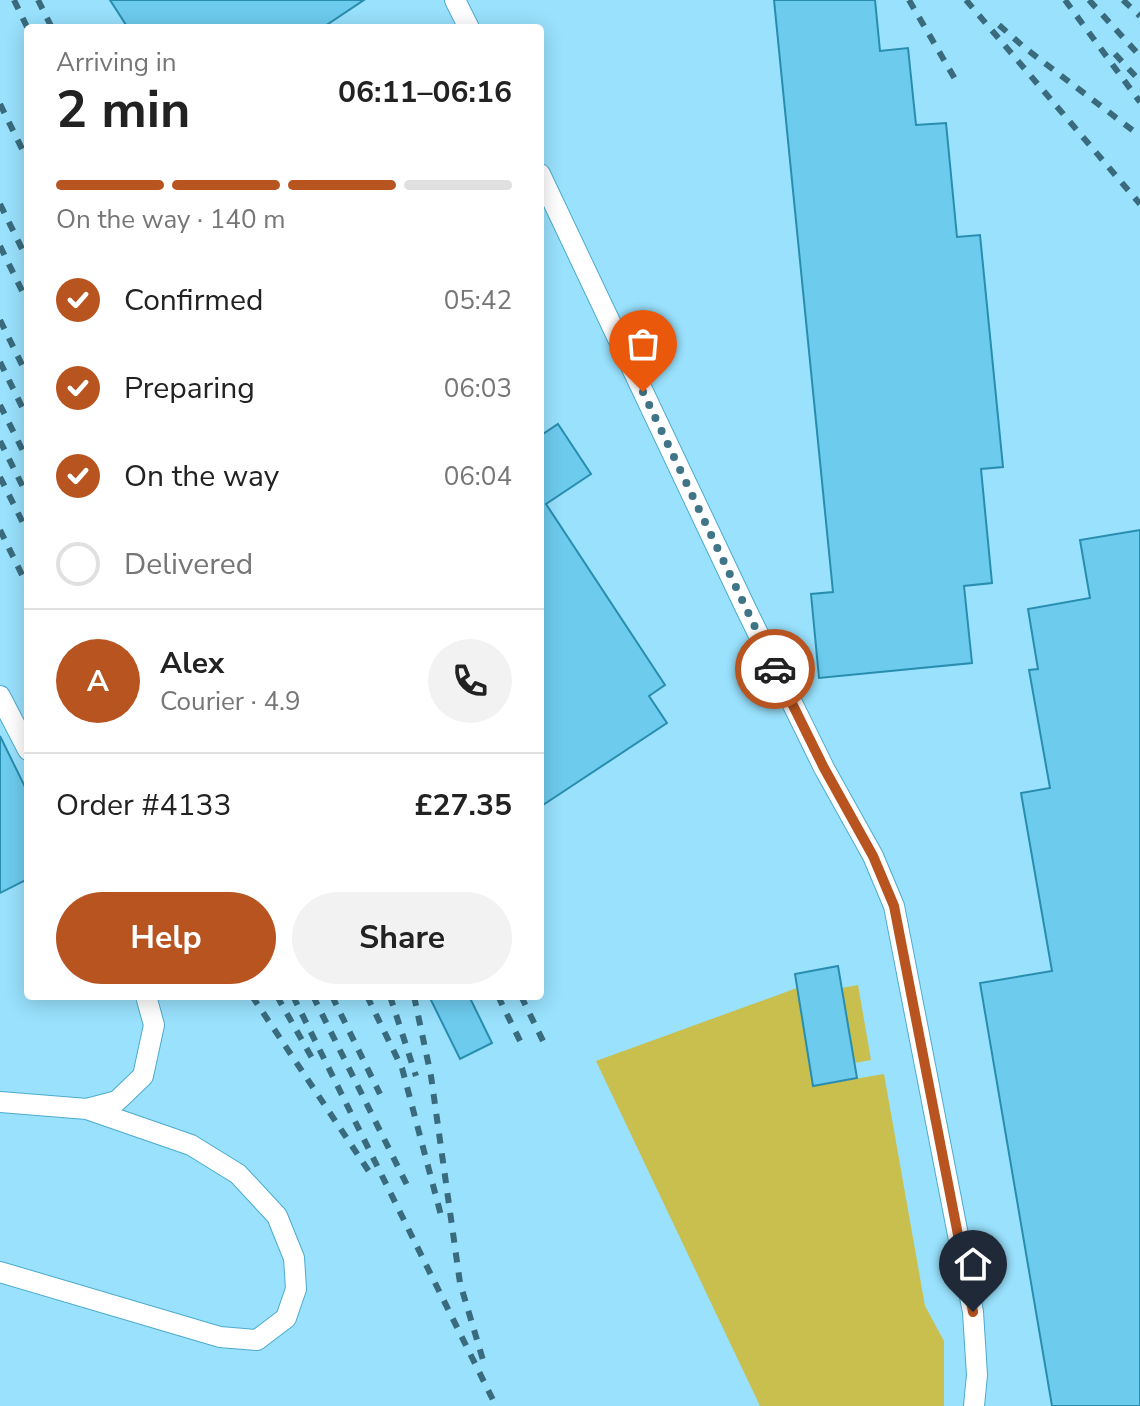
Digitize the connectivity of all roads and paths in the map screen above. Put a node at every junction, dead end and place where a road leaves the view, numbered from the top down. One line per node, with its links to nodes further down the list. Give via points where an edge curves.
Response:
1 (455, 0): 2 (lane)
2 (467, 24)
3 (544, 182): 10 (lane, via 894,906 973,1312)
4 (0, 696): 5 (lane)
5 (24, 742)
6 (147, 1000): 8 (lane, via 154,1025 143,1076 117,1101)
7 (0, 1102): 8 (lane)
8 (87, 1109): 9 (lane, via 191,1145 238,1174 277,1216 294,1258 296,1289 286,1318 257,1340 220,1337)
9 (0, 1272)
10 (974, 1406)

